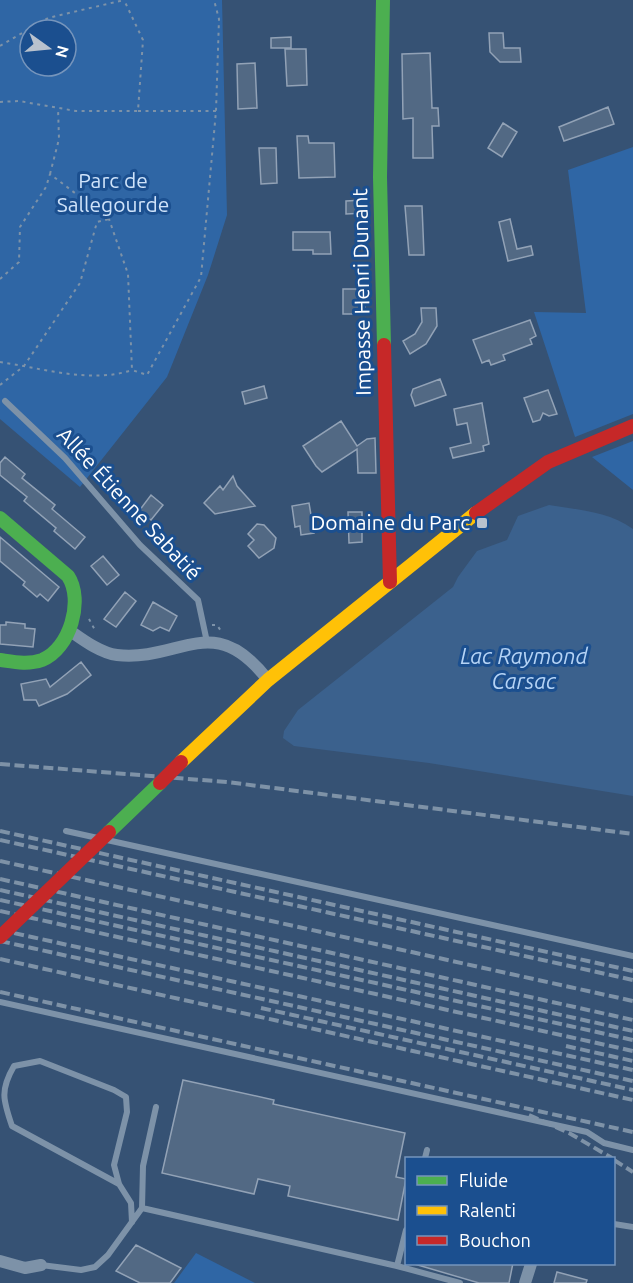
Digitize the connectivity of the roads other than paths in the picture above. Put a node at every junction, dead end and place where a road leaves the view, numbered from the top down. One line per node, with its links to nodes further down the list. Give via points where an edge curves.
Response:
1 (382, 0): 5 (street, Impasse Henri Dunant, via 380,177)
2 (5, 401): 7 (lane, Allée Étienne Sabatié, via 65,458 140,546 198,600)
3 (633, 426): 5 (street, via 532,471)
4 (0, 518): 6 (street, via 74,584 75,609)
5 (390, 582): 9 (street)
6 (69, 630): 7 (street, via 116,655); 8 (street, via 47,657 29,663)
7 (207, 642): 9 (street, via 232,647)
8 (0, 660)
9 (268, 680): 11 (street, bridge)
10 (66, 831): 12 (lane)
11 (0, 936)
12 (633, 956)
13 (0, 1002): 16 (lane, via 586,1132 604,1143)
14 (156, 1107): 19 (lane, via 143,1166)
15 (427, 1150): 17 (lane)
16 (633, 1150)
17 (425, 1157)
18 (119, 1184): 18 (lane, via 114,1165 127,1112 126,1097 40,1061 14,1066 3,1081 3,1099 12,1126); 20 (lane, via 131,1203)
19 (142, 1208): 20 (lane); 27 (lane)
20 (132, 1222): 25 (lane, via 95,1267 81,1270)
21 (615, 1224): 22 (lane)
22 (633, 1227)
23 (405, 1234): 27 (lane)
24 (0, 1261): 25 (street, via 25,1268)
25 (40, 1265)
26 (530, 1265): 29 (street)
27 (397, 1266): 28 (lane)
28 (460, 1283)
29 (525, 1283)

